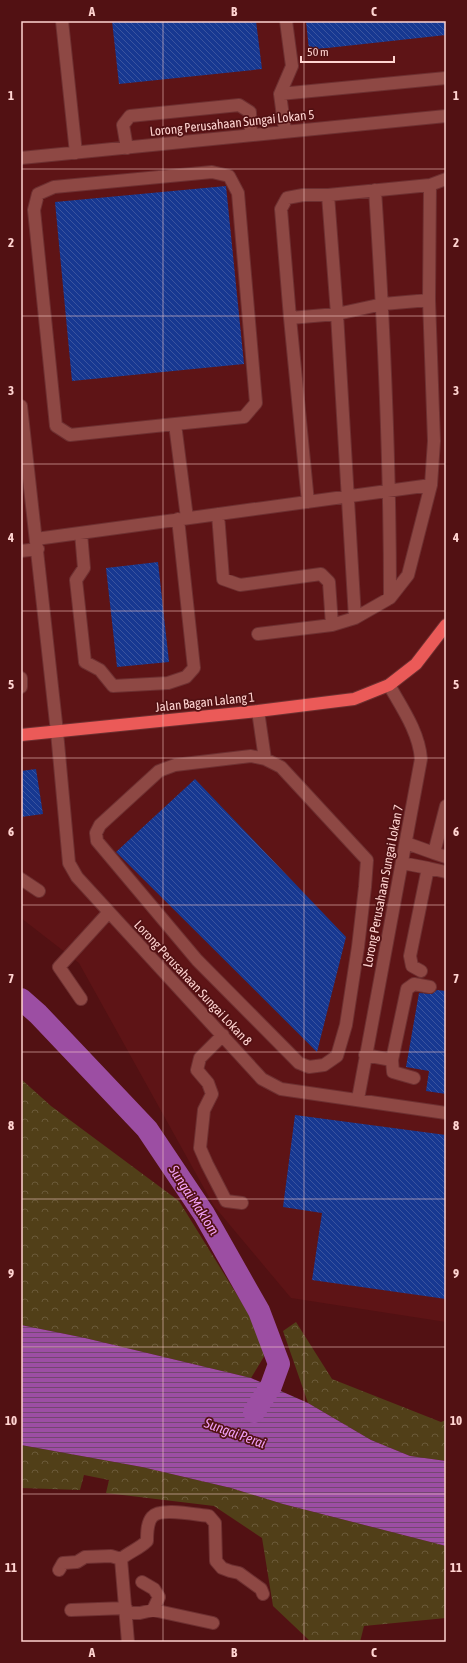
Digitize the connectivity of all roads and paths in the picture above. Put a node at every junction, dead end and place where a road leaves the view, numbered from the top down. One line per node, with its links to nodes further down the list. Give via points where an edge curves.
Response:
1 (62, 21): 9 (street)
2 (286, 21): 4 (street, via 292,66)
3 (446, 78): 4 (street)
4 (280, 94): 6 (street)
5 (446, 116): 6 (street, Lorong Perusahaan Sungai Lokan 5)
6 (285, 131): 7 (street, Lorong Perusahaan Sungai Lokan 5)
7 (251, 135): 8 (street, Lorong Perusahaan Sungai Lokan 5); 8 (street, via 250,112 239,105 138,115 130,116 124,125)
8 (127, 148): 9 (street, Lorong Perusahaan Sungai Lokan 5)
9 (76, 153): 10 (street, Lorong Perusahaan Sungai Lokan 5)
10 (21, 158)
11 (446, 179): 12 (street)
12 (430, 185): 13 (street); 15 (street)
13 (375, 190): 14 (street); 16 (street)
14 (328, 195): 17 (street); 18 (street, via 287,198 281,209)
15 (429, 300): 16 (street); 22 (street, via 434,441)
16 (383, 304): 17 (street); 23 (street)
17 (337, 314): 18 (street); 24 (street)
18 (290, 318): 25 (street)
19 (21, 406): 20 (street, Lorong Perusahaan Sungai Lokan 8)
20 (22, 422): 29 (street, Lorong Perusahaan Sungai Lokan 8)
21 (175, 424): 21 (street, via 244,417 256,402 238,193 230,176 212,172 54,187 38,194 34,210 56,426 70,436); 27 (street)
22 (431, 485): 23 (street); 31 (street, via 408,575)
23 (390, 491): 24 (street); 31 (street)
24 (347, 496): 25 (street); 32 (street)
25 (308, 502): 26 (street)
26 (218, 514): 27 (street); 33 (street, via 223,579 240,585 321,574 329,582)
27 (183, 519): 28 (street); 28 (street, via 194,668 186,677 168,683 113,686 100,670 85,662 76,580 84,568)
28 (81, 533): 29 (street)
29 (37, 544): 30 (street); 40 (street, Lorong Perusahaan Sungai Lokan 8)
30 (21, 551)
31 (390, 598): 32 (street)
32 (355, 618): 33 (street)
33 (332, 625): 35 (street)
34 (446, 625): 37 (main road, Jalan Bagan Lalang 1, via 416,664)
35 (258, 634)
36 (21, 678): 38 (street)
37 (389, 685): 39 (main road, Jalan Bagan Lalang 1, via 354,699); 44 (street, Lorong Perusahaan Sungai Lokan 7, via 420,746 421,759)
38 (21, 687)
39 (258, 711): 40 (main road, Jalan Bagan Lalang 1); 42 (street)
40 (57, 732): 41 (main road, Jalan Bagan Lalang 1); 52 (street, Lorong Perusahaan Sungai Lokan 8, via 69,863 76,877)
41 (21, 735)
42 (265, 758): 42 (street, via 281,767 366,860 364,902 346,1025 337,1056 324,1065 309,1067 299,1063 197,960 97,841 96,833 100,825 159,771 194,762 251,756)
43 (446, 806): 45 (street)
44 (406, 843): 45 (street); 47 (street, Lorong Perusahaan Sungai Lokan 7)
45 (434, 853): 46 (street)
46 (446, 856)
47 (402, 863): 48 (street); 57 (street, Lorong Perusahaan Sungai Lokan 7)
48 (428, 868): 49 (street); 53 (street, via 410,956 412,966)
49 (446, 872)
50 (21, 879): 51 (street)
51 (39, 891)
52 (109, 912): 55 (street, via 59,968); 56 (street, Lorong Perusahaan Sungai Lokan 8)
53 (421, 971)
54 (430, 987): 58 (street, via 414,984 407,989)
55 (81, 999)
56 (223, 1035): 60 (street, Lorong Perusahaan Sungai Lokan 8, via 262,1079 281,1089); 62 (street, via 200,1058 197,1070 208,1083 212,1094 204,1110 200,1148 226,1201)
57 (365, 1055): 58 (street); 60 (street, Lorong Perusahaan Sungai Lokan 7)
58 (392, 1060): 59 (street, via 393,1072)
59 (414, 1078)
60 (358, 1099): 61 (street, Lorong Perusahaan Sungai Lokan 8)
61 (446, 1113)
62 (242, 1203)
63 (121, 1559): 64 (street, via 111,1556 85,1557 77,1562 63,1564); 66 (street, via 147,1541 148,1526 156,1513 209,1516 215,1523 216,1561 222,1568 239,1573 261,1589); 68 (street)
64 (59, 1570)
65 (142, 1582): 69 (street, via 154,1589 159,1597)
66 (263, 1594)
67 (71, 1610): 68 (street)
68 (126, 1610): 69 (street, via 140,1613); 71 (street)
69 (153, 1610): 70 (street)
70 (213, 1623)
71 (128, 1642)

